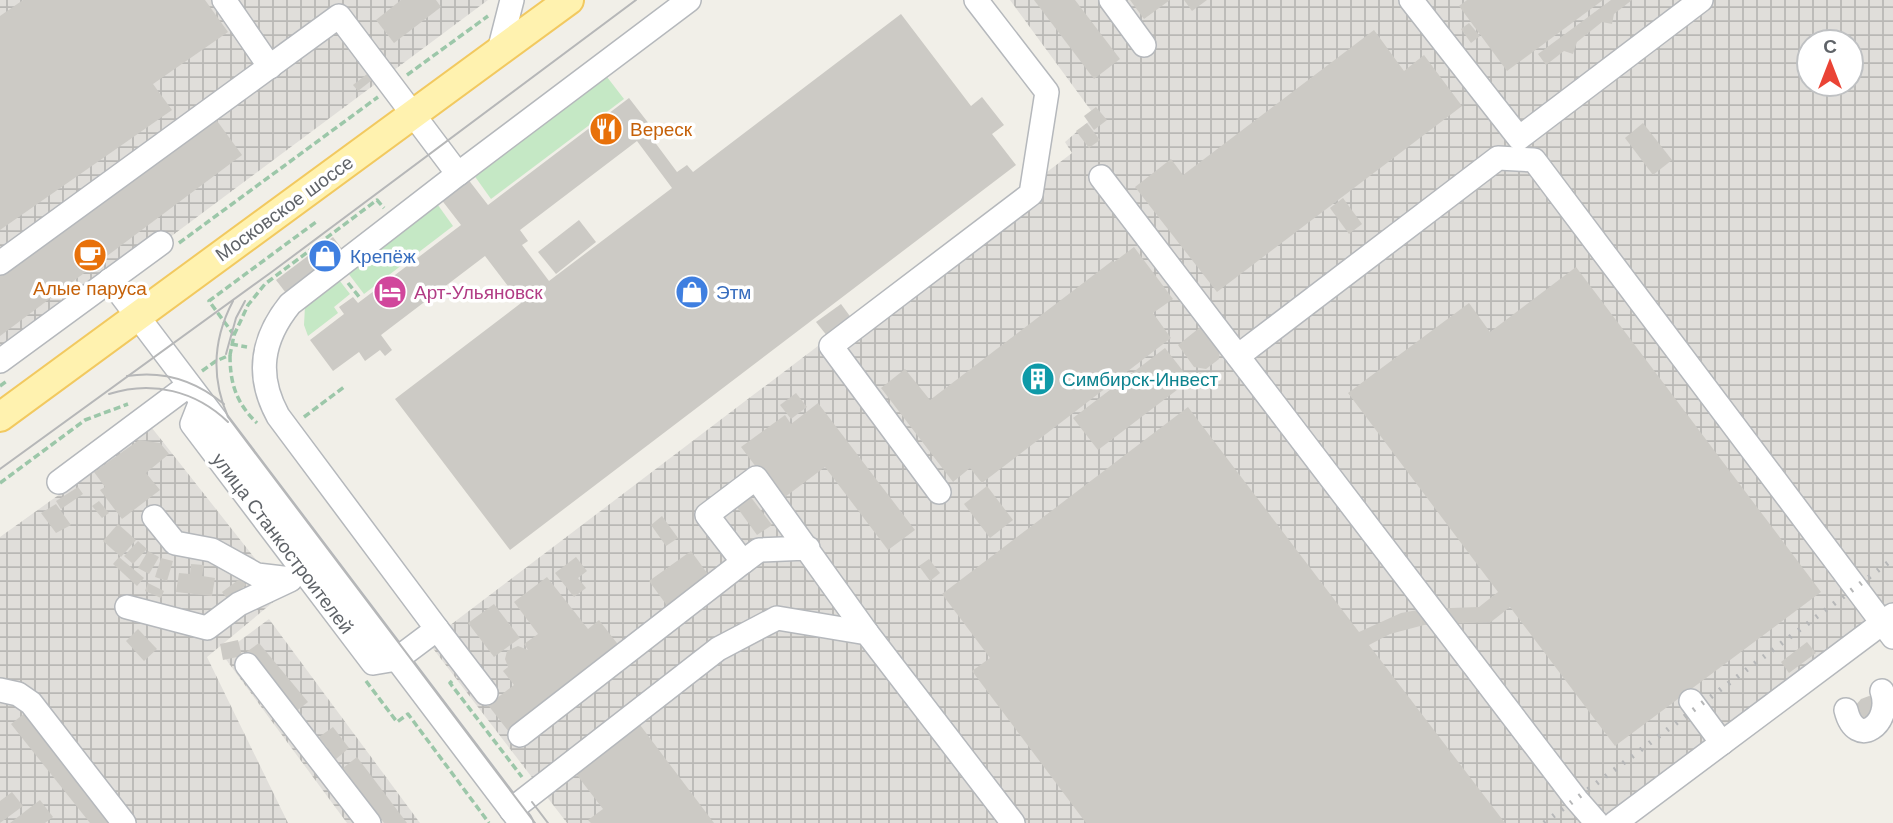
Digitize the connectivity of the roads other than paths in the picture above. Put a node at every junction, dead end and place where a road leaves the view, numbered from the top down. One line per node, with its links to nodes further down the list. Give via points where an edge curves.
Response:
1 (224, 0): 11 (street)
2 (512, 0): 10 (street)
3 (569, 0): 10 (main road, Московское шоссе)
4 (689, 0): 13 (street)
5 (976, 0): 24 (street, via 1047,92 1031,194 831,346)
6 (1111, 0): 9 (street)
7 (1411, 0): 8 (street, via 1519,138)
8 (1701, 0)
9 (1144, 45)
10 (499, 51): 12 (main road, Московское шоссе)
11 (270, 67): 12 (street, via 339,16); 16 (street)
12 (412, 114): 13 (street); 18 (main road, Московское шоссе)
13 (458, 174): 31 (street, via 289,304 272,331 264,359 265,388 278,416)
14 (1101, 177): 19 (street)
15 (166, 246): 17 (street)
16 (0, 263)
17 (110, 280): 18 (street, улица Станкостроителей); 20 (street)
18 (137, 316): 21 (street, улица Станкостроителей); 22 (main road, Московское шоссе)
19 (1238, 356): 30 (street, via 1498,158 1534,160); 46 (street)
20 (0, 361)
21 (193, 389): 23 (street); 28 (street, улица Станкостроителей, via 192,424); 33 (street, улица Станкостроителей)
22 (0, 417)
23 (59, 482)
24 (939, 492)
25 (154, 517): 28 (street, via 174,543 212,550 257,575)
26 (808, 548): 27 (street, via 759,550); 27 (street, via 756,478 707,515); 32 (street)
27 (743, 562): 40 (street)
28 (296, 575): 29 (street, via 239,604 207,628); 33 (street, улица Станкостроителей, via 373,663)
29 (127, 607)
30 (1889, 625): 41 (street)
31 (437, 629): 33 (street); 36 (street)
32 (867, 633): 42 (street, via 777,618 718,649); 45 (street)
33 (397, 659): 42 (street, улица Станкостроителей)
34 (247, 666): 44 (street)
35 (0, 690): 43 (street, via 31,703)
36 (486, 693)
37 (1888, 699): 39 (street, via 1888,718 1871,731 1857,728)
38 (1691, 701): 41 (street)
39 (1846, 710)
40 (520, 735)
41 (1722, 743): 47 (street)
42 (517, 819)
43 (124, 823)
44 (369, 823)
45 (1013, 823)
46 (1597, 823)
47 (1615, 823)

